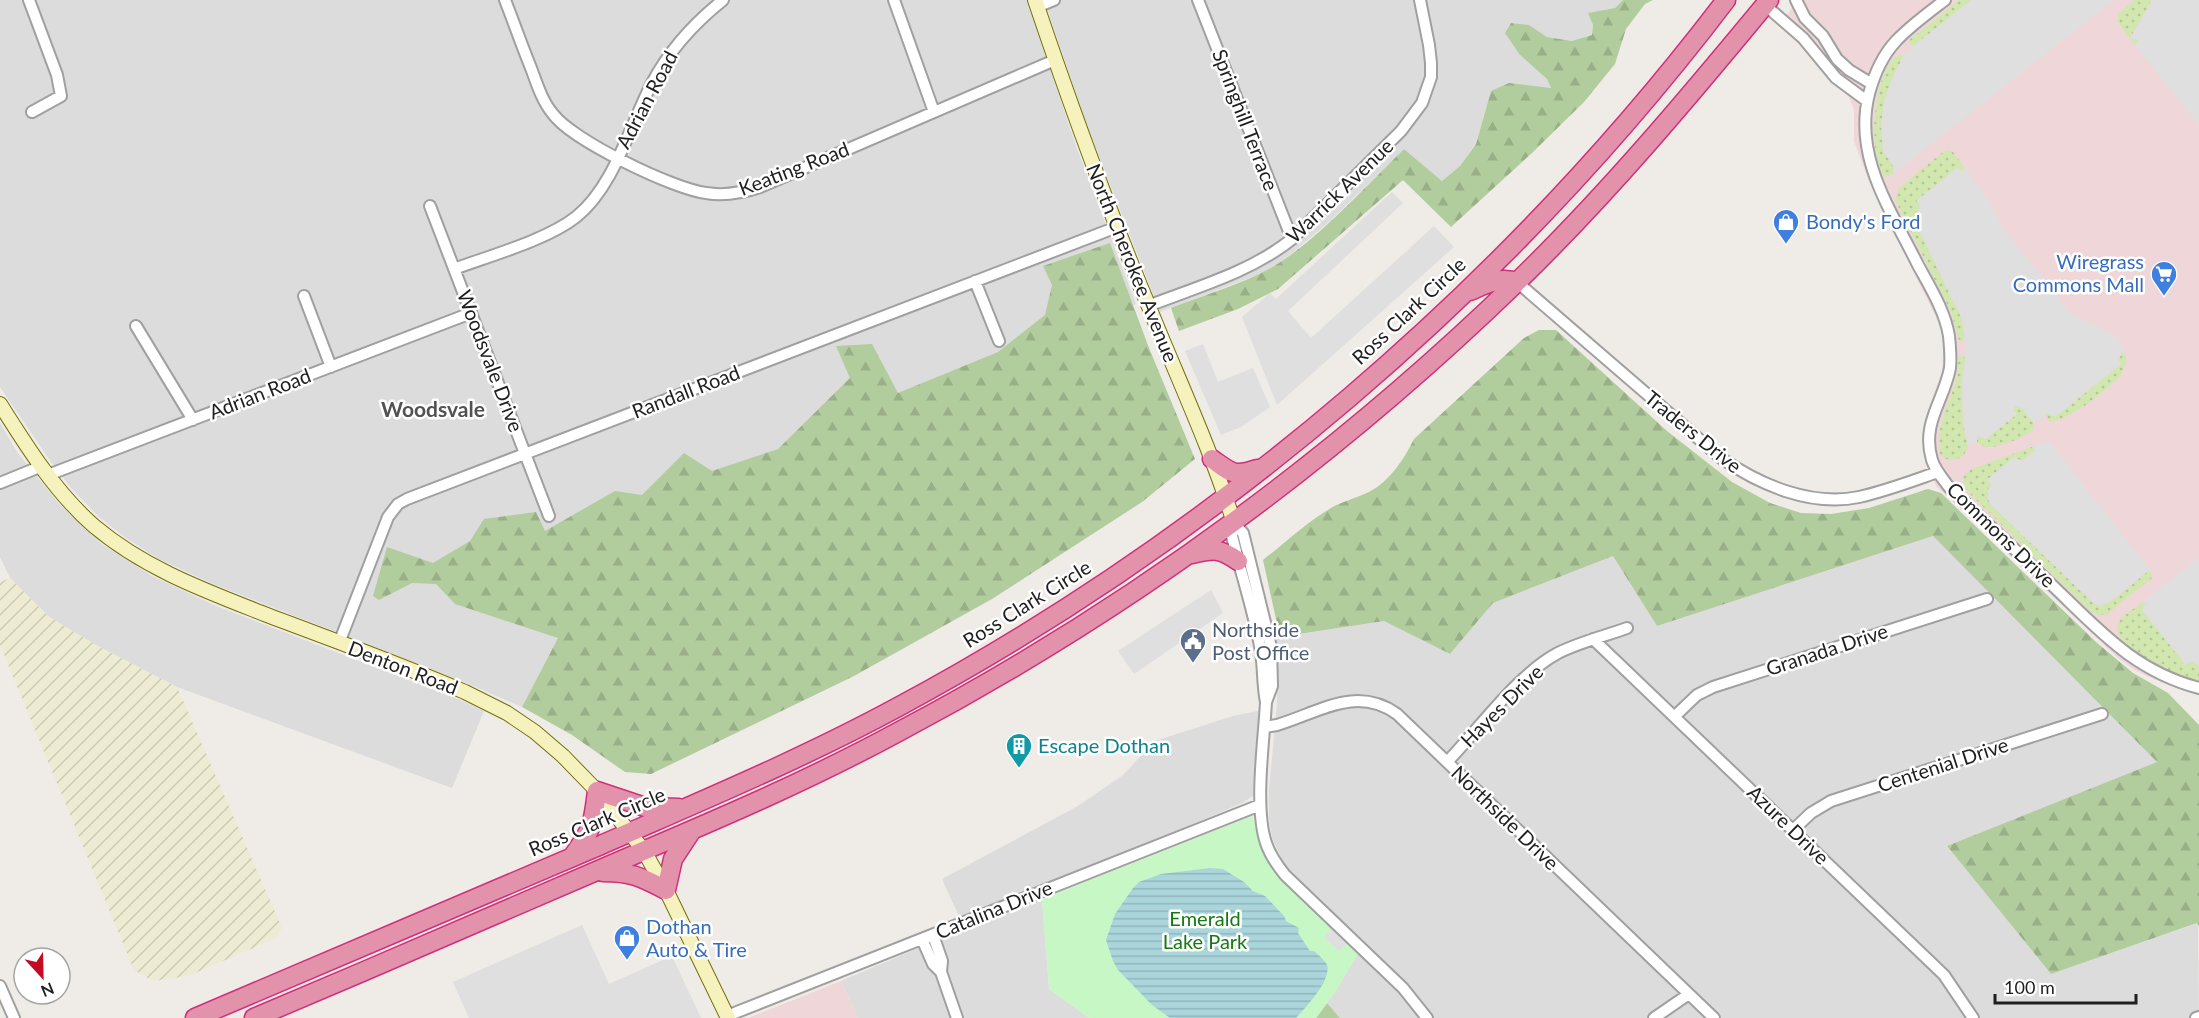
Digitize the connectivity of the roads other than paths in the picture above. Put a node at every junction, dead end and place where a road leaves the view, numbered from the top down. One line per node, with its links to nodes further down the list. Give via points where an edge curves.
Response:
1 (29, 0): 16 (street, via 61,96)
2 (505, 0): 20 (street, Keating Road, via 543,99 554,116 576,136)
3 (723, 0): 20 (street, Adrian Road, via 670,52)
4 (894, 0): 17 (street)
5 (1054, 0): 12 (street)
6 (1198, 0): 23 (street, Springhill Terrace)
7 (1420, 0): 23 (street, Warrick Avenue, via 1431,63 1431,77 1422,104 1401,131)
8 (1726, 0): 18 (highway, Ross Clark Circle)
9 (1796, 0): 14 (street, via 1837,59)
10 (1945, 0): 14 (street, Commons Drive, via 1895,42)
11 (1765, 2): 15 (street, via 1803,38 1836,78); 19 (highway)
12 (1036, 3): 13 (street, North Cherokee Avenue)
13 (1055, 60): 17 (street, Keating Road); 22 (street, North Cherokee Avenue)
14 (1872, 84): 15 (street, Commons Drive)
15 (1867, 101): 42 (street, Commons Drive, via 1864,135 1872,168 1942,311 1949,336 1949,369 1934,409 1929,438)
16 (32, 112)
17 (934, 112): 20 (street, Keating Road, via 739,193 707,194 687,189)
18 (1620, 131): 19 (highway); 27 (highway, Ross Clark Circle)
19 (1644, 147): 26 (highway)
20 (617, 157): 24 (street, Adrian Road, via 594,199 569,222)
21 (430, 206): 24 (street, Woodsvale Drive)
22 (1117, 227): 25 (street, Randall Road); 29 (street, North Cherokee Avenue)
23 (1292, 239): 29 (street, Warrick Avenue, via 1266,258)
24 (454, 269): 30 (street, Woodsvale Drive)
25 (975, 281): 32 (street); 38 (street, Randall Road)
26 (1516, 282): 27 (highway, via 1499,279); 37 (highway); 42 (street, Traders Drive, via 1721,458 1770,486 1827,499 1857,497)
27 (1460, 295): 34 (highway, Ross Clark Circle)
28 (304, 296): 33 (street)
29 (1148, 306): 39 (street, North Cherokee Avenue)
30 (471, 313): 33 (street, Adrian Road); 38 (street, Woodsvale Drive)
31 (136, 326): 36 (street)
32 (999, 341)
33 (331, 367): 36 (street, Adrian Road)
34 (1346, 399): 37 (highway); 40 (highway, Ross Clark Circle)
35 (0, 404): 41 (street, Denton Road)
36 (192, 420): 41 (street, Adrian Road)
37 (1364, 420): 46 (highway)
38 (525, 453): 45 (street, Woodsvale Drive); 52 (street, Randall Road, via 398,504 388,517)
39 (1212, 459): 40 (highway, via 1239,475); 44 (street, North Cherokee Avenue)
40 (1265, 467): 44 (highway, Ross Clark Circle)
41 (45, 471): 43 (street, Adrian Road); 52 (street, Denton Road, via 93,525 144,561 205,591)
42 (1938, 472): 55 (street, Commons Drive, via 1949,487 2120,649 2149,669)
43 (0, 483)
44 (1226, 497): 46 (street, North Cherokee Avenue); 53 (highway, Ross Clark Circle, via 1101,585)
45 (549, 516)
46 (1234, 523): 47 (highway); 48 (street, North Cherokee Avenue, via 1232,536); 56 (street, North Cherokee Avenue, via 1243,533 1271,647 1272,686)
47 (1185, 556): 48 (highway, via 1224,550); 54 (highway)
48 (1238, 561): 56 (street, North Cherokee Avenue, via 1261,647)
49 (1987, 599): 58 (street, Granada Drive, via 1713,687)
50 (1627, 628): 51 (street, Hayes Drive)
51 (1593, 639): 58 (street, Azure Drive); 62 (street, Hayes Drive, via 1559,653 1539,667)
52 (339, 643): 64 (street, Denton Road, via 445,683 507,713 548,742)
53 (972, 666): 54 (highway); 60 (highway, Ross Clark Circle)
54 (984, 685): 61 (highway)
55 (2199, 688)
56 (1266, 702): 59 (street, North Cherokee Avenue)
57 (2102, 714): 69 (street, Centenial Drive, via 1831,801)
58 (1675, 716): 69 (street, Azure Drive)
59 (1265, 727): 62 (street, Northside Drive, via 1348,701 1376,702 1397,714); 66 (street, North Cherokee Avenue)
60 (840, 737): 61 (highway); 63 (highway, Ross Clark Circle)
61 (850, 758): 65 (highway)
62 (1447, 762): 81 (street, Northside Drive)
63 (756, 777): 65 (highway, via 750,795); 67 (highway, Ross Clark Circle)
64 (597, 791): 67 (highway, via 645,807); 70 (street, Denton Road); 72 (highway, via 590,833)
65 (753, 804): 68 (highway)
66 (1260, 805): 75 (street, Catalina Drive); 87 (street, North Cherokee Avenue, via 1266,841 1285,875 1403,988)
67 (686, 808): 70 (highway, Ross Clark Circle)
68 (692, 830): 71 (highway); 74 (highway, via 673,859)
69 (1793, 830): 90 (street, Azure Drive, via 1944,975)
70 (630, 832): 71 (street, Denton Road); 72 (highway, Ross Clark Circle)
71 (644, 851): 73 (highway); 74 (street, Denton Road)
72 (572, 857): 77 (highway, Ross Clark Circle)
73 (595, 872): 74 (highway, via 636,874); 78 (highway)
74 (666, 890): 82 (street, Denton Road)
75 (933, 934): 76 (street, Catalina Drive); 79 (street)
76 (922, 939): 79 (street, via 933,964); 82 (street, Catalina Drive)
77 (377, 940): 78 (highway); 84 (highway, Ross Clark Circle)
78 (378, 965): 85 (highway)
79 (942, 972): 86 (street)
80 (0, 986): 83 (street)
81 (1689, 994): 88 (street); 89 (street, Northside Drive)
82 (728, 1017)
83 (14, 1018)
84 (195, 1018)
85 (254, 1018)
86 (957, 1018)
87 (1427, 1018)
88 (1654, 1018)
89 (1714, 1018)
90 (1973, 1018)

